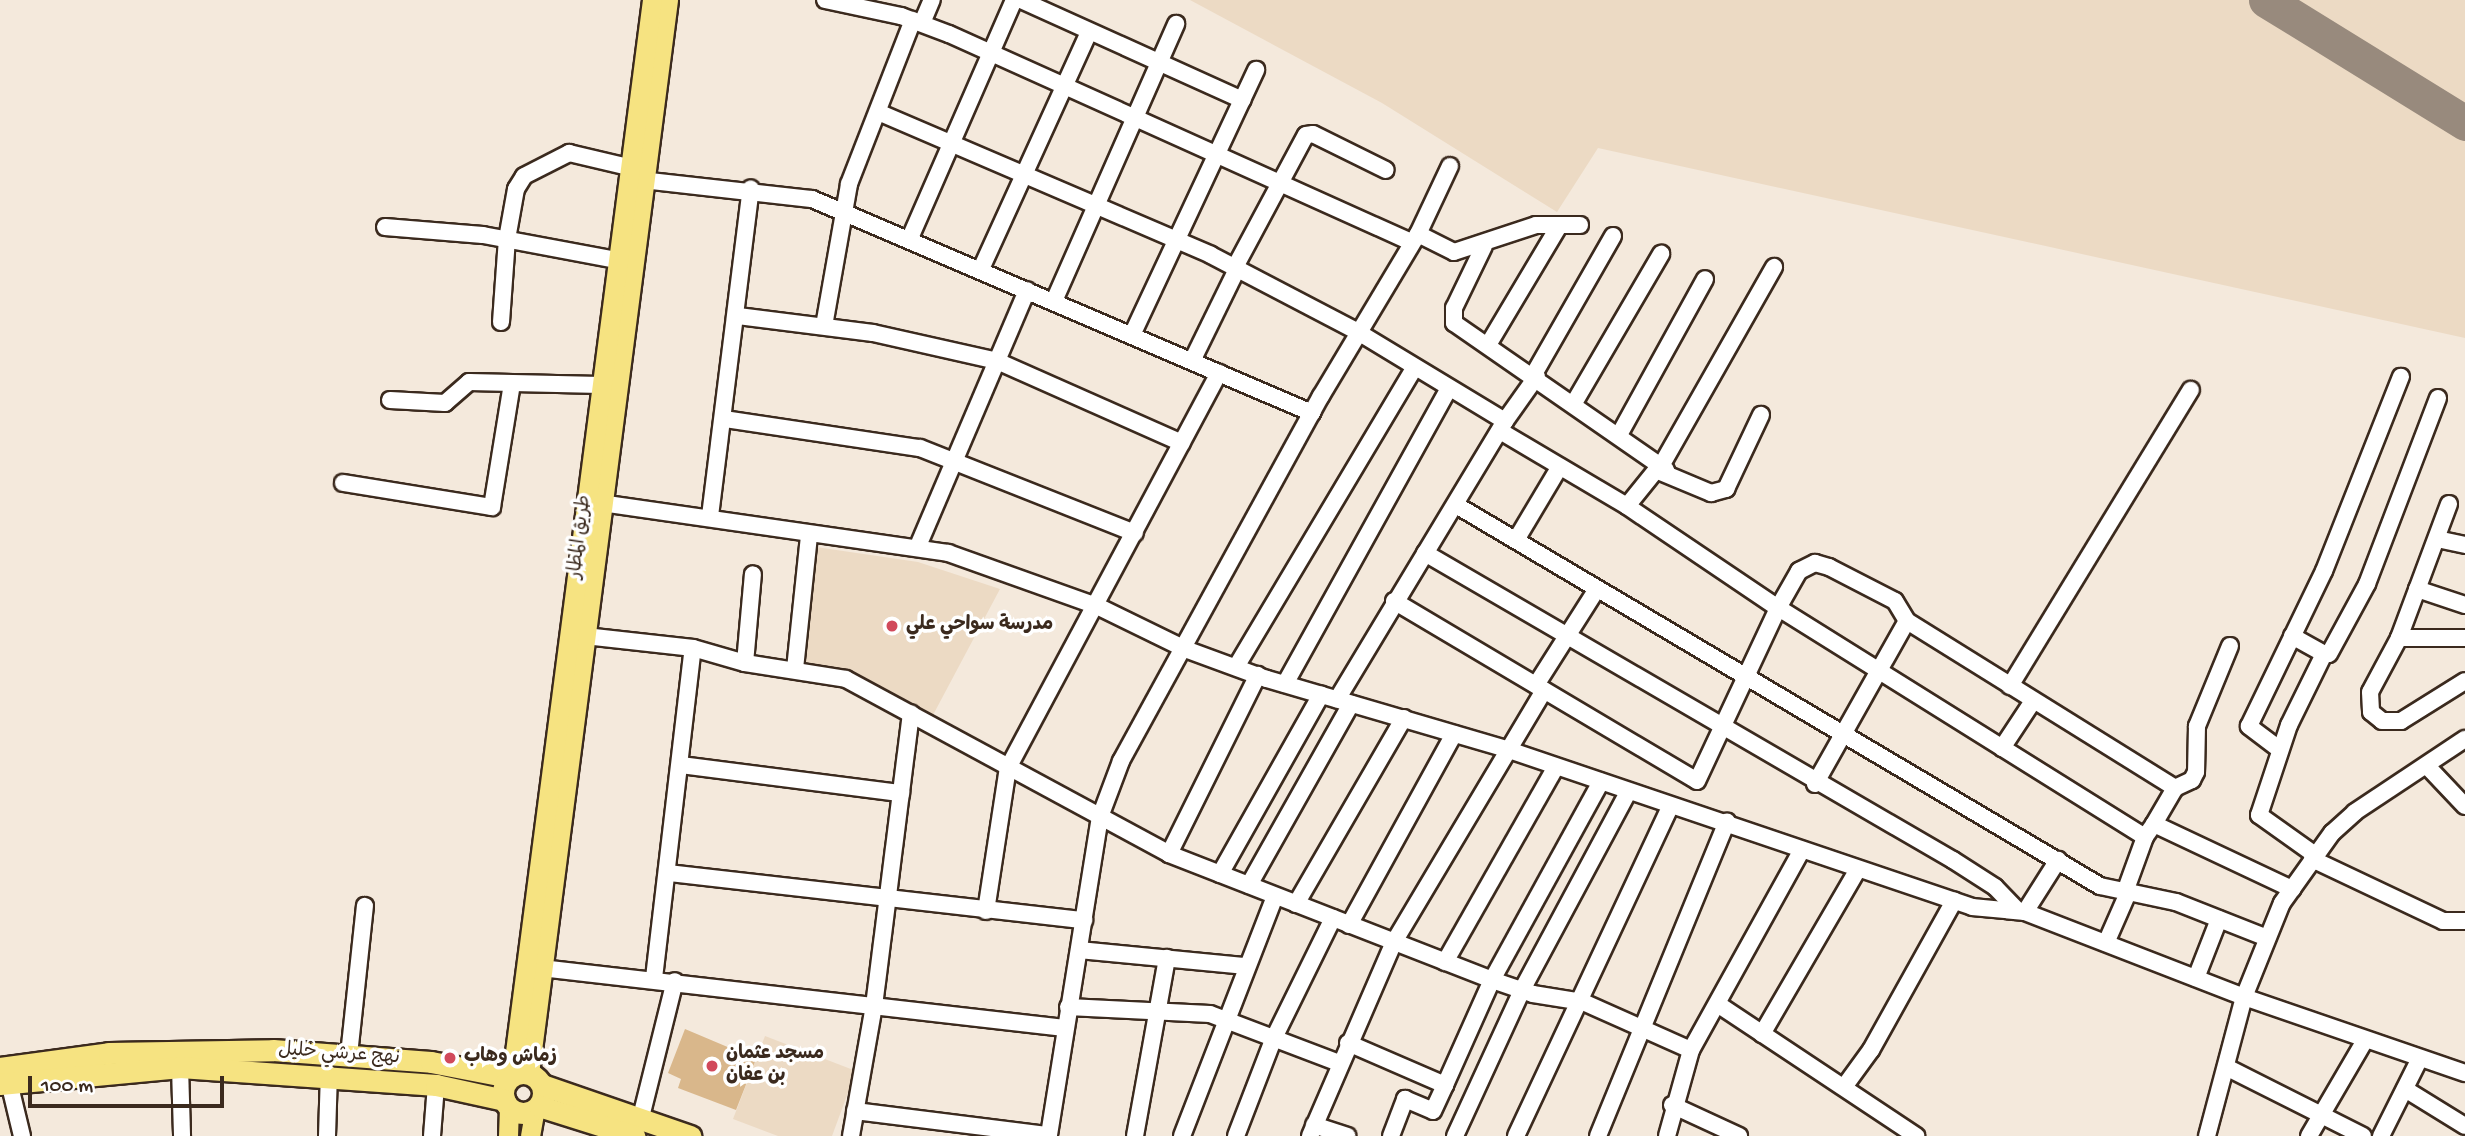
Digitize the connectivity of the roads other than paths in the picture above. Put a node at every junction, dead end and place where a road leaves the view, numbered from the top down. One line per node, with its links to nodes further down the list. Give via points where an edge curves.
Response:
1 (652, 0): 21 (main road, طريق المطار)
2 (668, 0): 21 (main road, طريق المطار)
3 (825, 0): 7 (street)
4 (932, 0): 7 (street)
5 (1014, 0): 10 (street)
6 (1021, 0): 9 (street)
7 (917, 22): 10 (street); 15 (street)
8 (1177, 24): 11 (street)
9 (1088, 34): 11 (street); 13 (street)
10 (990, 56): 13 (street); 17 (street)
11 (1159, 65): 14 (street); 16 (street)
12 (1256, 70): 14 (street)
13 (1064, 88): 16 (street); 22 (street)
14 (1242, 100): 18 (street)
15 (878, 112): 17 (street); 26 (street)
16 (1136, 119): 18 (street); 25 (street)
17 (951, 144): 22 (street); 31 (street)
18 (1214, 154): 23 (street); 32 (street)
19 (1450, 166): 33 (street)
20 (1387, 170): 23 (street, via 1310,134)
21 (635, 173): 24 (street); 34 (street, via 578,153 535,166 516,189); 37 (main road, طريق المطار); 73 (main road, طريق المطار)
22 (1024, 174): 25 (street); 39 (street)
23 (1281, 183): 33 (street); 40 (street)
24 (751, 189): 26 (street); 44 (street)
25 (1097, 206): 32 (street); 43 (street)
26 (842, 209): 31 (street); 46 (street)
27 (1580, 225): 28 (street)
28 (1559, 226): 35 (street, via 1536,225); 49 (street)
29 (384, 227): 34 (street)
30 (1613, 236): 54 (street)
31 (910, 237): 39 (street)
32 (1176, 238): 40 (street); 48 (street)
33 (1415, 238): 35 (street, via 1454,252); 47 (street)
34 (507, 239): 37 (street); 45 (street)
35 (1484, 246): 49 (street, via 1451,315 1454,323)
36 (1661, 254): 62 (street)
37 (616, 260): 57 (main road, طريق المطار)
38 (1773, 267): 71 (street)
39 (981, 269): 42 (street)
40 (1235, 270): 47 (street); 51 (street)
41 (1705, 279): 67 (street)
42 (1027, 290): 43 (street); 50 (street)
43 (1054, 301): 48 (street)
44 (738, 316): 46 (street); 65 (street)
45 (501, 322)
46 (824, 326): 50 (street)
47 (1358, 332): 52 (street); 63 (street)
48 (1132, 335): 51 (street)
49 (1488, 345): 54 (street)
50 (997, 361): 68 (street); 69 (street)
51 (1192, 361): 53 (street)
52 (1414, 368): 58 (street); 103 (street)
53 (1219, 373): 63 (street); 68 (street)
54 (1535, 375): 62 (street); 66 (street)
55 (2401, 377): 94 (street, via 2343,527)
56 (512, 384): 57 (street); 61 (street, via 463,383 445,403); 72 (street, via 492,508)
57 (601, 385): 73 (main road, طريق المطار)
58 (1449, 388): 66 (street); 109 (street)
59 (2191, 390): 110 (street)
60 (2438, 398): 101 (street, via 2367,584)
61 (390, 400)
62 (1574, 403): 67 (street)
63 (1312, 413): 100 (street)
64 (1761, 415): 71 (street, via 1726,489 1711,493)
65 (724, 419): 69 (street, via 886,442); 77 (street)
66 (1502, 426): 70 (street); 75 (street)
67 (1619, 435): 71 (street)
68 (1182, 443): 78 (street)
69 (955, 460): 78 (street); 83 (street)
70 (1559, 468): 76 (street); 81 (street)
71 (1663, 468): 76 (street, via 1650,473)
72 (343, 483)
73 (594, 502): 77 (street); 93 (main road, طريق المطار); 167 (main road, طريق المطار)
74 (2449, 504): 80 (street)
75 (1456, 505): 81 (street); 84 (street)
76 (1627, 506): 91 (street)
77 (710, 516): 79 (street)
78 (1135, 533): 90 (street)
79 (810, 535): 83 (street); 104 (street)
80 (2437, 539): 82 (street); 87 (street)
81 (1516, 540): 86 (street)
82 (2465, 545)
83 (918, 546): 90 (street)
84 (1425, 553): 88 (street); 95 (street)
85 (753, 574): 102 (street)
86 (1597, 589): 95 (street); 107 (street)
87 (2417, 589): 89 (street); 96 (street)
88 (1394, 601): 111 (street); 112 (street)
89 (2465, 605)
90 (1097, 606): 100 (street); 126 (street)
91 (1778, 608): 92 (street, via 1799,571 1815,563 1895,601); 105 (street); 107 (street)
92 (1907, 621): 105 (street); 110 (street)
93 (585, 636): 99 (street); 167 (main road, طريق المطار)
94 (2292, 636): 122 (street, via 2249,726); 122 (street, via 2324,654)
95 (1567, 637): 111 (street); 116 (street)
96 (2399, 638): 97 (street); 108 (street, via 2370,692 2375,719 2392,723 2417,715)
97 (2465, 638)
98 (2230, 646): 130 (street, via 2197,726 2196,772 2192,780)
99 (693, 648): 102 (street); 123 (street)
100 (1185, 649): 103 (street); 135 (street, via 1121,761)
101 (2329, 654)
102 (745, 663): 104 (street)
103 (1236, 667): 106 (street)
104 (795, 669): 114 (street, via 846,679)
105 (1877, 673): 117 (street); 120 (street)
106 (1258, 676): 109 (street); 139 (street)
107 (1746, 678): 116 (street); 117 (street)
108 (2465, 681)
109 (1285, 684): 112 (street)
110 (2010, 686): 113 (street)
111 (1540, 688): 121 (street); 127 (street)
112 (1336, 699): 115 (street); 144 (street); 145 (street)
113 (2033, 701): 120 (street); 130 (street)
114 (911, 713): 126 (street); 132 (street)
115 (1404, 718): 118 (street); 151 (street)
116 (1722, 729): 127 (street); 129 (street)
117 (1844, 733): 129 (street); 141 (street)
118 (1454, 734): 121 (street); 159 (street)
119 (2462, 745): 124 (street)
120 (2002, 748): 137 (street)
121 (1506, 749): 125 (street); 161 (street)
122 (2280, 749): 140 (street, via 2259,815)
123 (681, 765): 132 (street); 143 (street)
124 (2427, 765): 134 (street); 140 (street, via 2355,811)
125 (1556, 767): 128 (street); 165 (street)
126 (1008, 768): 135 (street); 153 (street)
127 (1697, 781): 133 (street)
128 (1601, 782): 131 (street); 170 (street)
129 (1815, 784): 154 (street, via 1953,860 1995,887)
130 (2175, 788): 137 (street)
131 (1628, 792): 133 (street); 172 (street)
132 (901, 793): 149 (street)
133 (1678, 806): 136 (street); 174 (street)
134 (2465, 806)
135 (1100, 817): 139 (street); 157 (street)
136 (1727, 821): 138 (street); 181 (street)
137 (2150, 830): 146 (street); 147 (street)
138 (1802, 850): 142 (street); 175 (street)
139 (1169, 854): 144 (street)
140 (2314, 857): 146 (street); 158 (street, via 2443,921)
141 (2058, 860): 147 (street, via 2100,886); 154 (street)
142 (1858, 869): 150 (street); 182 (street)
143 (669, 873): 149 (street); 168 (street)
144 (1220, 874): 145 (street)
145 (1249, 885): 148 (street)
146 (2292, 889): 160 (street)
147 (2127, 893): 156 (street, via 2176,902); 162 (street)
148 (1275, 896): 151 (street); 166 (street)
149 (887, 900): 153 (street); 176 (street)
150 (1954, 901): 154 (street); 198 (street, via 1871,1050)
151 (1296, 904): 155 (street)
152 (365, 905): 187 (street)
153 (986, 911): 157 (street)
154 (2021, 911): 162 (street)
155 (1333, 918): 159 (street); 183 (street)
156 (2219, 919): 160 (street); 169 (street)
157 (1084, 920): 163 (street)
158 (2465, 920)
159 (1349, 925): 161 (street)
160 (2265, 937): 173 (street)
161 (1394, 942): 165 (street); 185 (street)
162 (2106, 943): 169 (street)
163 (1079, 950): 164 (street); 177 (street)
164 (1167, 958): 166 (street); 178 (street)
165 (1445, 962): 170 (street)
166 (1246, 966): 179 (street)
167 (533, 967): 168 (street); 197 (main road, طريق المطار)
168 (654, 978): 171 (street)
169 (2196, 978): 173 (street)
170 (1492, 980): 172 (street); 196 (street)
171 (675, 981): 176 (street); 205 (street)
172 (1522, 990): 174 (street); 222 (street)
173 (2244, 997): 184 (street); 191 (street)
174 (1583, 1002): 181 (street); 223 (street)
175 (1719, 1005): 182 (street); 186 (street)
176 (874, 1006): 180 (street); 202 (street)
177 (1068, 1007): 178 (street); 180 (street)
178 (1157, 1012): 179 (street); 217 (street)
179 (1225, 1019): 183 (street); 218 (street)
180 (1065, 1028): 202 (street, via 1049,1135)
181 (1643, 1029): 186 (street); 224 (street)
182 (1762, 1034): 198 (street)
183 (1273, 1040): 189 (street); 219 (street)
184 (2365, 1040): 188 (street); 203 (street)
185 (1348, 1043): 189 (street); 196 (street)
186 (1690, 1050): 201 (street)
187 (349, 1055): 194 (highway, نهج عرشي خليل, via 172,1050); 197 (highway, نهج عرشي خليل, via 479,1068)
188 (2419, 1060): 192 (street); 199 (street)
189 (1339, 1063): 206 (street)
190 (180, 1067): 193 (highway, نهج عرشي خليل); 194 (highway, نهج عرشي خليل); 210 (street)
191 (2228, 1069): 203 (street); 228 (street)
192 (2465, 1073)
193 (329, 1074): 195 (highway, نهج عرشي خليل); 211 (street)
194 (3, 1078): 209 (street)
195 (436, 1085): 200 (highway, نهج عرشي خليل); 212 (street)
196 (1446, 1085): 221 (street, via 1433,1111 1405,1099)
197 (528, 1087): 200 (highway); 200 (highway, نهج عرشي خليل, via 519,1113); 205 (highway, نهج عرشي خليل); 214 (main road, طريق المطار)
198 (1843, 1087): 227 (street)
199 (2405, 1089): 204 (street); 208 (street)
200 (506, 1104): 213 (main road)
201 (1672, 1105): 207 (street); 225 (street)
202 (855, 1111): 216 (street)
203 (2322, 1113): 229 (street); 230 (street)
204 (2465, 1126)
205 (637, 1127): 215 (highway, نهج عرشي خليل)
206 (1312, 1130): 220 (street)
207 (1721, 1132): 226 (street)
208 (2384, 1135)
209 (22, 1136)
210 (182, 1136)
211 (327, 1136)
212 (432, 1136)
213 (508, 1136)
214 (530, 1136)
215 (690, 1136)
216 (851, 1136)
217 (1135, 1136)
218 (1182, 1136)
219 (1237, 1136)
220 (1346, 1136)
221 (1391, 1136)
222 (1455, 1136)
223 (1516, 1136)
224 (1598, 1136)
225 (1667, 1136)
226 (1740, 1136)
227 (1916, 1136)
228 (2207, 1136)
229 (2309, 1136)
230 (2363, 1136)

